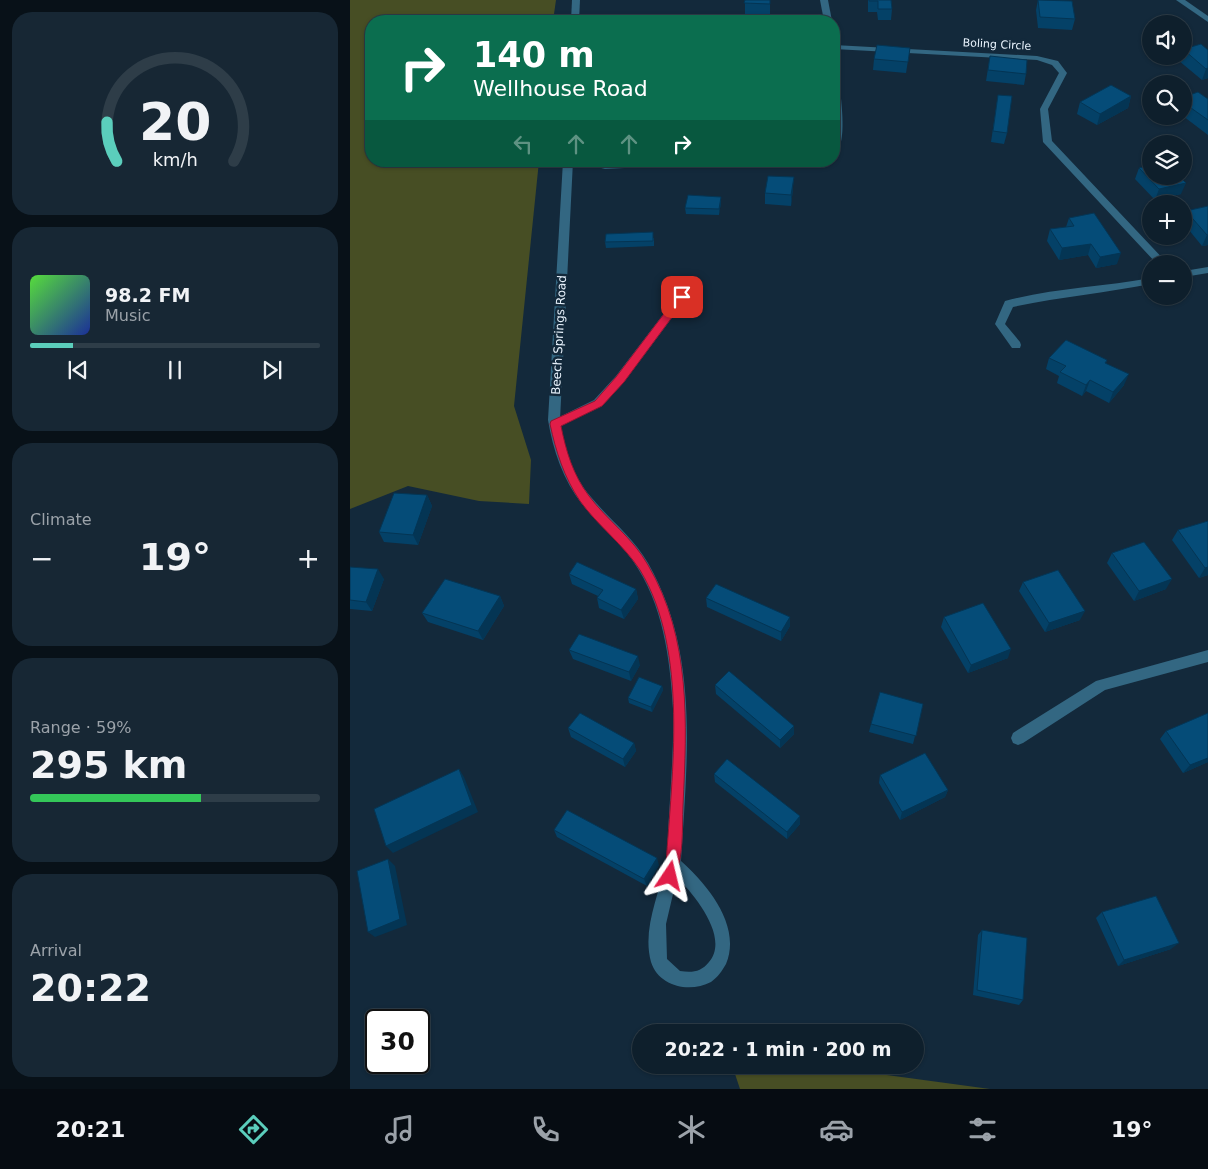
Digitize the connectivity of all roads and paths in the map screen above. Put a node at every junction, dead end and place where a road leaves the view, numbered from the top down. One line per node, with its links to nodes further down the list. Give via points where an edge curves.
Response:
1 (576, 0): 4 (street)
2 (824, 0): 5 (street)
3 (1180, 0): 6 (street)
4 (575, 15)
5 (827, 15)
6 (1208, 20)
7 (840, 47): 9 (street, Boling Circle, via 1037,58 1055,63 1063,73 1044,109 1048,142)
8 (568, 167): 15 (street, Beech Springs Road)
9 (1155, 255)
10 (1208, 270): 11 (street)
11 (1192, 273)
12 (1142, 283): 14 (street, via 1009,304 1000,324)
13 (682, 297): 15 (street, via 598,404)
14 (1016, 345)
15 (555, 424): 18 (street, Beech Springs Road, via 561,454 585,499 644,566 656,591 673,644 680,700)
16 (1208, 656): 17 (street, via 1101,685)
17 (1018, 738)
18 (673, 864): 18 (street, Beech Springs Road, via 661,912 658,937 660,963 672,977 690,982 708,974 720,958 722,939 704,896)

